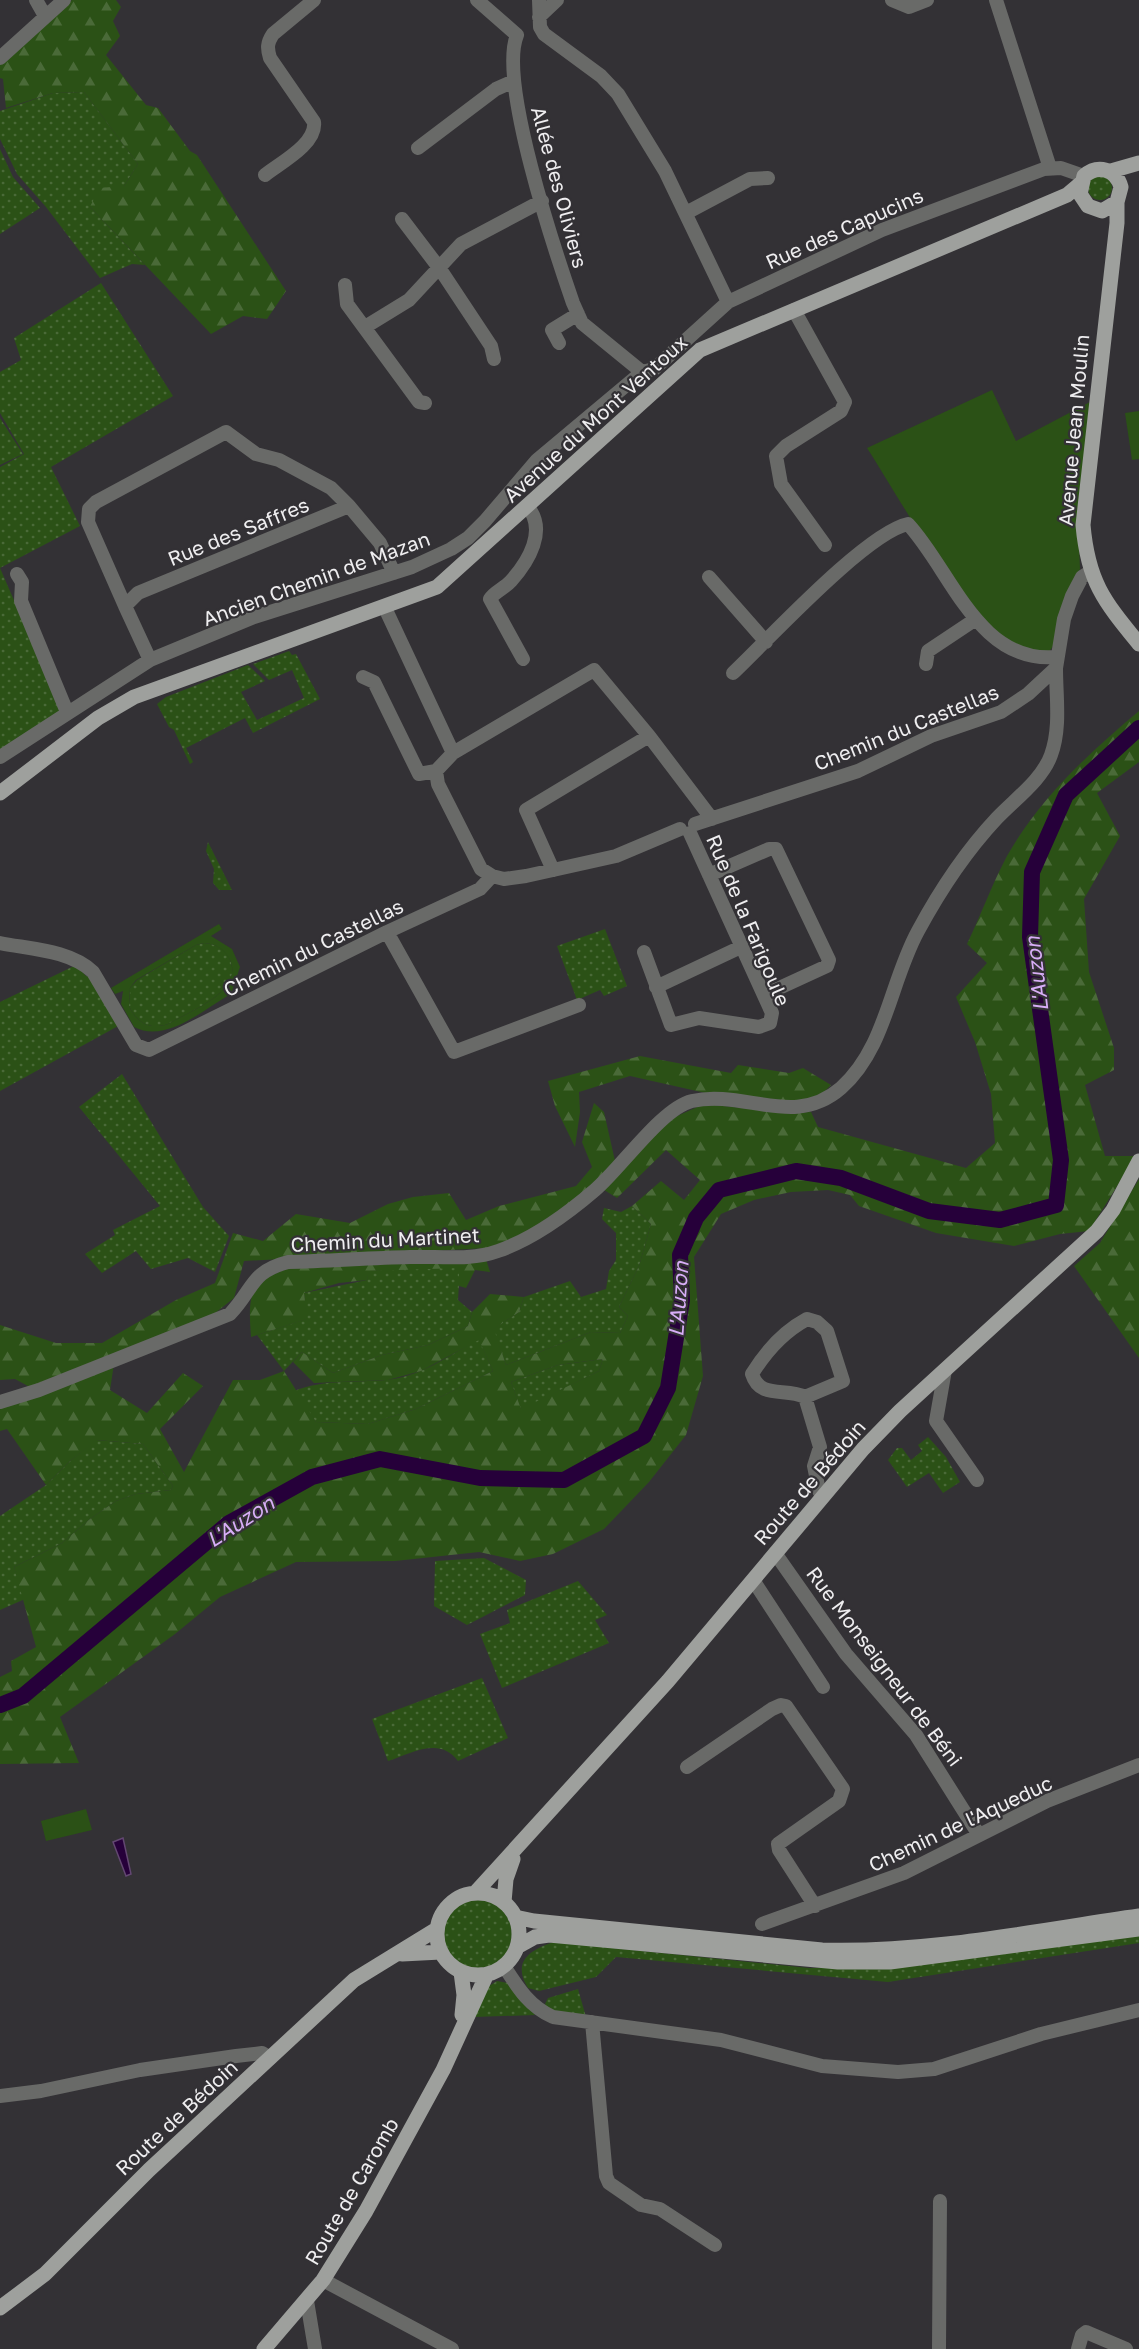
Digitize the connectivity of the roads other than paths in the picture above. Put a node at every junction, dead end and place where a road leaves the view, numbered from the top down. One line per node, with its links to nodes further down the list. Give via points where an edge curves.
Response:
1 (36, 0): 10 (street)
2 (64, 0): 10 (street)
3 (314, 0): 20 (street, via 273,34 267,50 315,128 311,138)
4 (477, 0): 12 (street)
5 (539, 0): 11 (street)
6 (557, 0): 11 (street)
7 (892, 0): 8 (street, via 909,7)
8 (927, 0)
9 (996, 0): 17 (street)
10 (45, 16): 13 (street)
11 (539, 22): 12 (street); 27 (street, via 555,43 605,79 618,94)
12 (517, 35): 14 (street, Allée des Oliviers, via 512,46)
13 (0, 58)
14 (514, 81): 15 (street, via 496,89); 24 (street, Allée des Oliviers)
15 (418, 148)
16 (1139, 163): 18 (main road)
17 (1050, 168): 23 (street, via 1073,171); 32 (street, Rue des Capucins, via 913,217)
18 (1111, 171): 22 (main road); 23 (main road, via 1099,169)
19 (1139, 173): 22 (main road)
20 (266, 175)
21 (768, 178): 27 (street, via 750,179)
22 (1121, 187): 25 (main road)
23 (1078, 188): 26 (main road, via 1092,209); 33 (main road, Avenue du Mont Ventoux)
24 (542, 201): 30 (street, via 461,244); 34 (street, Allée des Oliviers)
25 (1117, 202): 26 (main road); 29 (main road, Avenue Jean Moulin)
26 (1102, 211): 29 (main road)
27 (686, 213): 32 (street)
28 (402, 219): 30 (street)
29 (1115, 240): 45 (main road, Avenue Jean Moulin, via 1084,509)
30 (440, 269): 35 (street, via 409,300); 39 (street, via 491,346)
31 (345, 285): 35 (street, via 347,304)
32 (728, 302): 36 (street, Rue des Capucins)
33 (794, 310): 38 (main road, Avenue du Mont Ventoux); 44 (street, via 845,402 841,411 776,456 781,484)
34 (578, 314): 37 (street, via 548,324); 40 (street, Allée des Oliviers, via 582,323)
35 (366, 327): 41 (street, via 419,402)
36 (684, 339): 38 (street); 40 (street, Rue des Capucins, via 654,369)
37 (559, 343)
38 (695, 354): 43 (main road, Avenue du Mont Ventoux)
39 (494, 359)
40 (642, 372): 46 (street, Ancien Chemin de Mazan, via 537,460 468,538 435,558)
41 (425, 403)
42 (349, 506): 46 (street, via 380,543); 49 (street, Rue des Saffres, via 155,585 138,593); 49 (street, via 316,479 279,460 256,454 226,432 89,509 88,522)
43 (527, 506): 50 (main road, Avenue du Mont Ventoux, via 437,587); 54 (street, via 536,523 535,543 512,580 490,599)
44 (825, 545)
45 (1090, 572): 53 (main road, Avenue Jean Moulin, via 1105,601); 56 (street, via 1082,577 1072,596)
46 (394, 573): 55 (street, Ancien Chemin de Mazan, via 254,617)
47 (17, 574): 60 (street, via 22,582 21,601)
48 (709, 577): 52 (street)
49 (125, 606): 55 (street)
50 (385, 608): 62 (street); 65 (main road, Avenue du Mont Ventoux, via 230,663 128,709)
51 (976, 620): 52 (street, via 908,524 886,532 845,566); 56 (street, via 1004,645); 57 (street, via 928,651)
52 (766, 642): 58 (street)
53 (1139, 644)
54 (523, 659)
55 (150, 660): 60 (street, Ancien Chemin de Mazan)
56 (1056, 663): 66 (street, Chemin du Castellas, via 1028,694 1001,712 948,729 850,774); 81 (street, Chemin du Martinet, via 1058,730 1050,758 1024,792 996,819 936,901 903,962 868,1056 841,1088 825,1100 794,1108 721,1099 691,1101 673,1110 599,1187 521,1242 481,1256 288,1262 271,1267 256,1277 240,1303 221,1318)
57 (926, 664)
58 (733, 673)
59 (363, 677): 64 (street, via 374,682 419,774)
60 (67, 712): 63 (street, Ancien Chemin de Mazan)
61 (649, 736): 62 (street, via 596,671 588,672); 66 (street); 68 (street, via 526,810)
62 (453, 753): 64 (street)
63 (0, 757)
64 (436, 771): 70 (street, via 438,784 481,868)
65 (5, 789)
66 (712, 819): 67 (street, Chemin du Castellas)
67 (688, 829): 68 (street, Chemin du Castellas, via 633,850); 69 (street, Rue de la Farigoule)
68 (553, 870): 70 (street, Chemin du Castellas, via 504,879)
69 (709, 875): 73 (street, Rue de la Farigoule); 76 (street, via 776,849 829,960 826,966)
70 (492, 876): 71 (street, Chemin du Castellas, via 480,889)
71 (387, 932): 72 (street, Chemin du Castellas, via 149,1050 136,1045 86,964); 77 (street, via 454,1052)
72 (0, 943)
73 (741, 946): 75 (street); 76 (street, Rue de la Farigoule)
74 (644, 952): 75 (street, Rue de la Farigoule)
75 (656, 987): 76 (street, Rue de la Farigoule, via 668,1021 675,1025 699,1018 766,1026 772,1013)
76 (764, 995)
77 (579, 1005)
78 (1139, 1161): 79 (main road, Route de Bédoin, via 1097,1231)
79 (945, 1370): 83 (street, via 936,1421); 84 (main road, Route de Bédoin, via 900,1411)
80 (805, 1397): 80 (street, via 843,1381 827,1331 807,1319 791,1328 762,1357 752,1374 764,1390); 82 (street, via 820,1447)
81 (0, 1402)
82 (816, 1474): 84 (street); 85 (street)
83 (977, 1480)
84 (834, 1483): 85 (main road, Route de Bédoin)
85 (824, 1496): 86 (main road, Route de Bédoin)
86 (775, 1553): 87 (main road, Route de Bédoin); 91 (street, Rue Monseigneur de Béni, via 846,1654 916,1735)
87 (753, 1580): 88 (street); 92 (main road, Route de Bédoin, via 619,1737)
88 (823, 1687)
89 (1139, 1766): 91 (street, Chemin de l'Aqueduc, via 1047,1801)
90 (687, 1767): 95 (street, via 772,1709 786,1706 843,1789 839,1801 778,1844)
91 (979, 1835): 95 (street, Chemin de l'Aqueduc, via 904,1873)
92 (520, 1843): 93 (main road, Route de Bédoin); 94 (main road, Route de Bédoin, via 506,1879)
93 (476, 1893): 94 (main road); 99 (main road, via 454,1901 440,1918)
94 (504, 1902): 97 (main road)
95 (815, 1906): 98 (street, Chemin de l'Aqueduc)
96 (1139, 1916): 97 (main road, via 865,1952)
97 (515, 1917): 101 (main road)
98 (762, 1924)
99 (437, 1929): 102 (main road); 103 (main road, Route de Bédoin)
100 (1139, 1929): 101 (main road, via 890,1962 838,1962 549,1935 535,1937)
101 (517, 1947): 104 (main road)
102 (441, 1952): 103 (main road, via 409,1952); 105 (main road)
103 (385, 1959): 110 (main road, Route de Bédoin, via 354,1980)
104 (504, 1966): 106 (main road); 108 (street, via 539,2011 553,2017)
105 (461, 1972): 106 (main road); 109 (main road, via 464,1995)
106 (487, 1974): 109 (main road)
107 (1139, 2010): 108 (street, via 1041,2034 934,2068 898,2072 822,2066 722,2040)
108 (592, 2022): 113 (street, via 609,2183 641,2205 660,2209)
109 (456, 2041): 114 (main road, Route de Caromb, via 414,2125)
110 (270, 2058): 111 (street, via 262,2053 140,2070); 116 (main road, Route de Bédoin, via 149,2170 45,2274)
111 (0, 2096)
112 (940, 2201): 120 (street)
113 (715, 2245)
114 (323, 2280): 115 (main road, Route de Caromb); 119 (street)
115 (307, 2301): 117 (main road, Route de Caromb); 118 (street)
116 (0, 2308)
117 (264, 2349)
118 (315, 2349)
119 (452, 2349)
120 (939, 2349)
121 (1078, 2349): 122 (street, via 1086,2332)
122 (1126, 2349)

